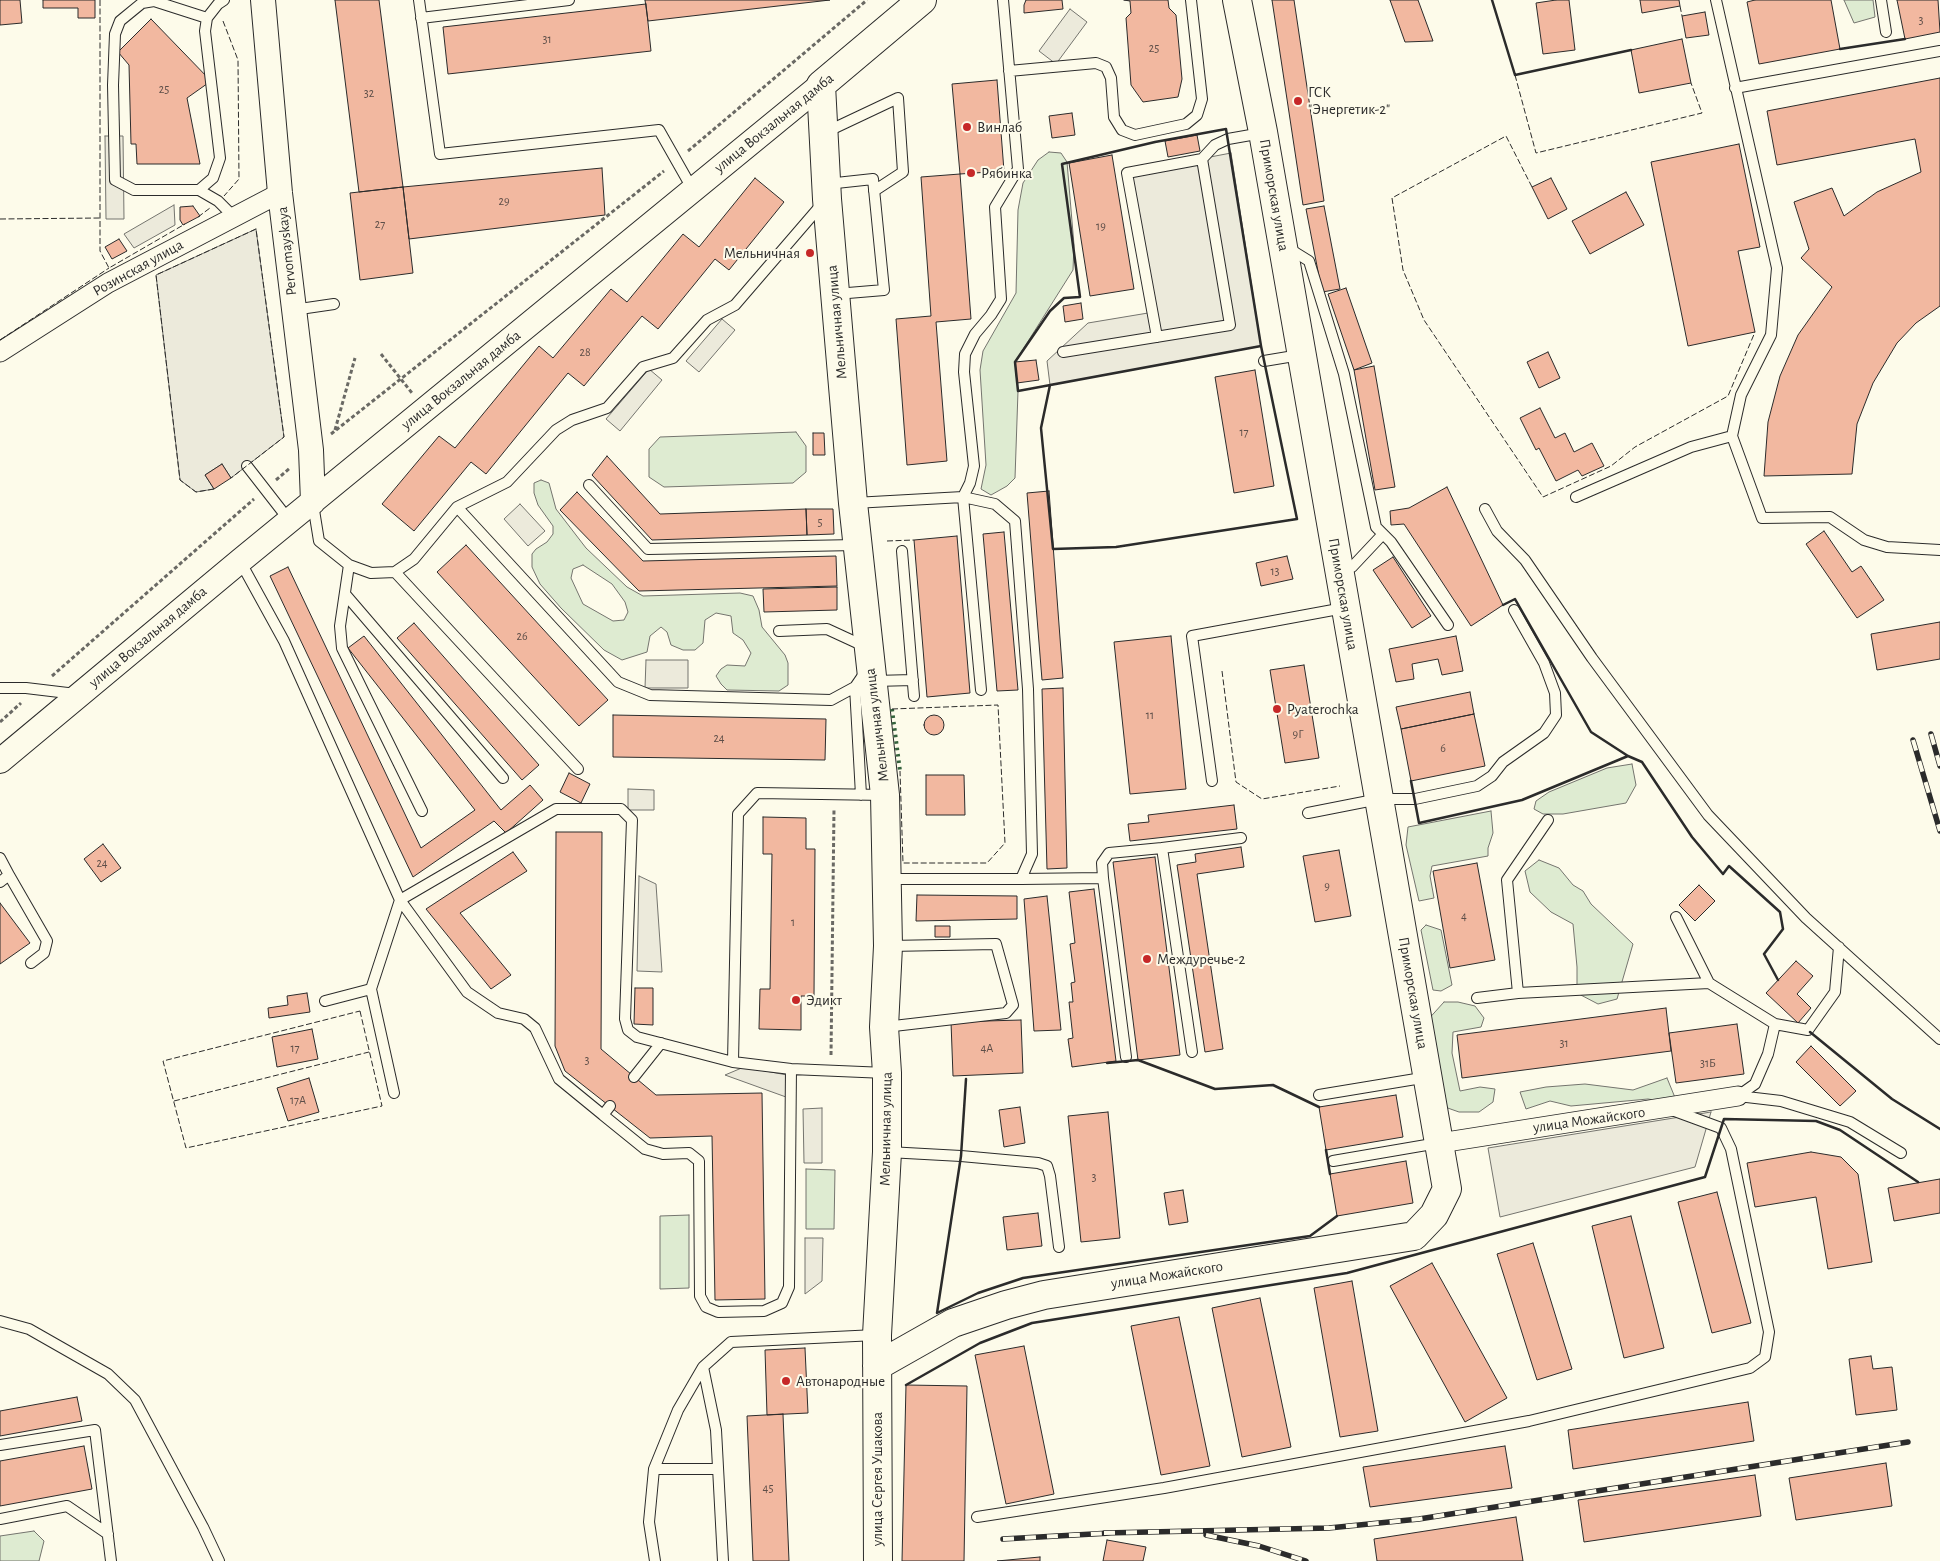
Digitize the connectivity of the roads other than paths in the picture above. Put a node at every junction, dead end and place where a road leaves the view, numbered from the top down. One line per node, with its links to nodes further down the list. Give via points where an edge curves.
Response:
1 (224, 0): 12 (lane)
2 (263, 0): 26 (street, Pervomayskaya)
3 (419, 0): 13 (lane)
4 (570, 0): 11 (lane)
5 (922, 0): 17 (main road, улица Вокзальная дамба)
6 (1003, 0): 16 (lane)
7 (1191, 0): 16 (lane, via 1202,99 1197,115 1186,124 1135,135 1122,130 1114,117 1111,78 1106,67 1096,63)
8 (1236, 0): 19 (main road, Приморская улица)
9 (1716, 0): 18 (lane)
10 (1881, 0): 14 (lane)
11 (554, 1): 13 (lane)
12 (207, 18): 22 (lane, via 205,31 220,158 213,178); 22 (lane, via 154,1 142,3 120,21 115,34 115,180 134,190)
13 (421, 18): 23 (lane, via 440,154 659,130)
14 (1886, 32)
15 (1940, 51): 18 (lane)
16 (1009, 72): 40 (lane, via 1018,169 995,207 1001,299 975,334 965,354 974,466)
17 (820, 85): 20 (main road, Мельничная улица); 23 (street, улица Вокзальная дамба)
18 (1735, 88): 37 (lane, via 1778,268 1771,335 1741,395)
19 (1263, 132): 21 (lane, via 1228,139 1216,145); 28 (main road, Приморская улица)
20 (823, 133): 24 (lane, via 898,98 903,172); 25 (main road, Мельничная улица)
21 (1202, 159): 32 (lane, via 1127,173); 32 (lane, via 1230,325)
22 (198, 190): 27 (lane, via 218,201)
23 (693, 190): 42 (street, улица Вокзальная дамба)
24 (874, 191): 25 (lane, via 873,180); 29 (lane, via 884,290)
25 (826, 192): 29 (main road, Мельничная улица); 44 (lane, via 735,305 707,320 673,358 643,367 607,408 572,420 556,430 507,482)
26 (280, 193): 27 (street, Розинская улица); 31 (street, Pervomayskaya)
27 (233, 216): 33 (street, Розинская улица, via 108,284)
28 (1282, 245): 35 (main road, Приморская улица); 47 (lane, via 1309,261 1344,374 1376,527)
29 (835, 294): 43 (main road, Мельничная улица)
30 (334, 304): 31 (lane)
31 (293, 310): 42 (street, Pervomayskaya, via 311,450)
32 (1157, 336): 34 (lane)
33 (0, 352)
34 (1063, 352)
35 (1301, 355): 36 (lane); 53 (main road, Приморская улица)
36 (1264, 361)
37 (1732, 436): 41 (lane, via 1691,447); 49 (lane, via 1762,518 1830,517 1864,540 1887,548)
38 (247, 466): 46 (lane)
39 (589, 485): 48 (lane, via 648,549)
40 (963, 496): 43 (lane); 63 (lane); 81 (lane, via 995,504 1015,521 1028,689 1032,854)
41 (1576, 497)
42 (313, 502): 46 (street, улица Вокзальная дамба); 52 (lane, via 318,541)
43 (853, 503): 48 (main road, Мельничная улица)
44 (456, 507): 54 (lane, via 414,559); 60 (lane, via 618,682 650,694 831,700)
45 (1485, 510): 86 (lane, via 1497,531 1525,560 1592,658 1708,815 1806,918)
46 (290, 521): 51 (street, улица Вокзальная дамба)
47 (1383, 534): 53 (lane, via 1352,567); 58 (lane)
48 (857, 545): 60 (main road, Мельничная улица)
49 (1940, 550)
50 (902, 551): 61 (lane)
51 (240, 561): 64 (street, улица Вокзальная дамба); 83 (lane, via 284,641)
52 (349, 565): 54 (lane, via 370,573); 55 (lane)
53 (1338, 570): 56 (main road, Приморская улица)
54 (395, 572): 67 (lane)
55 (344, 594): 68 (lane); 72 (lane, via 340,626 342,648)
56 (1345, 607): 69 (lane, via 1192,636); 71 (main road, Приморская улица)
57 (1514, 610): 71 (lane, via 1544,663 1555,694 1556,715 1544,733 1503,762 1492,776 1477,786 1415,799)
58 (1448, 625)
59 (779, 631): 60 (lane, via 827,629)
60 (867, 670): 61 (lane); 70 (main road, Мельничная улица)
61 (913, 680): 65 (lane)
62 (0, 688): 64 (lane)
63 (981, 690)
64 (79, 694): 66 (street, улица Вокзальная дамба)
65 (914, 696)
66 (0, 761)
67 (578, 769)
68 (503, 778)
69 (1212, 781)
70 (873, 795): 80 (main road, Мельничная улица); 99 (lane, via 757,793 738,814)
71 (1379, 799): 73 (lane); 103 (main road, Приморская улица)
72 (422, 812)
73 (1308, 813)
74 (1548, 820): 90 (lane, via 1507,880)
75 (1241, 838): 76 (lane)
76 (1162, 848): 79 (lane, via 1109,854 1102,864); 97 (lane)
77 (0, 858): 78 (lane)
78 (9, 875): 82 (lane); 87 (lane, via 47,941 44,953)
79 (1104, 878): 81 (lane); 98 (lane)
80 (888, 879): 81 (lane); 85 (main road, Мельничная улица)
81 (1021, 879)
82 (0, 882)
83 (400, 900): 89 (lane); 96 (lane, via 556,809 621,809 632,820 625,1019 628,1030 637,1037); 109 (lane, via 467,992 498,1013 524,1019 535,1028 559,1079)
84 (1676, 917): 88 (lane)
85 (888, 946): 94 (main road, Мельничная улица); 94 (lane, via 996,944 1013,1005 1006,1013)
86 (1839, 947): 93 (lane, via 1835,992 1808,1030); 95 (lane)
87 (31, 963)
88 (1709, 983): 90 (lane); 93 (lane)
89 (370, 989): 92 (lane); 104 (lane)
90 (1518, 993): 91 (lane)
91 (1477, 998)
92 (324, 1001)
93 (1775, 1024): 106 (lane, via 1768,1054 1755,1084)
94 (884, 1027): 101 (main road, Мельничная улица)
95 (1940, 1039)
96 (661, 1043): 99 (lane); 102 (lane)
97 (1192, 1052)
98 (1126, 1057)
99 (733, 1062): 100 (lane)
100 (791, 1069): 101 (lane); 109 (lane, via 789,1287 782,1303 764,1311 718,1312 706,1307 700,1296 699,1161 689,1153 663,1154 645,1149)
101 (887, 1073): 111 (main road, Мельничная улица)
102 (634, 1077)
103 (1428, 1077): 105 (lane); 110 (main road, Приморская улица)
104 (394, 1093)
105 (1319, 1095)
106 (1738, 1096): 108 (street, улица Можайского); 112 (lane, via 1781,1101 1850,1122)
107 (610, 1106): 109 (lane)
108 (1668, 1108): 110 (street, улица Можайского); 123 (lane, via 1721,1128 1731,1149 1769,1332 1765,1357 1750,1368 1529,1421 1164,1488)
109 (603, 1115)
110 (1440, 1143): 113 (lane); 114 (main road, Приморская улица)
111 (886, 1152): 115 (lane, via 961,1156 1047,1166); 117 (main road, Мельничная улица)
112 (1901, 1153)
113 (1333, 1161)
114 (1448, 1189): 118 (main road, улица Можайского, via 1434,1215 1414,1236 1044,1295 952,1323)
115 (1059, 1247)
116 (0, 1321): 127 (lane, via 29,1330 108,1374 135,1400)
117 (877, 1335): 118 (main road, Мельничная улица); 119 (lane, via 731,1342)
118 (877, 1366): 130 (main road, улица Сергея Ушакова)
119 (703, 1368): 121 (lane, via 678,1410); 122 (lane, via 716,1430)
120 (0, 1445): 125 (lane, via 95,1430)
121 (654, 1469): 122 (lane); 128 (lane, via 649,1522)
122 (718, 1469): 129 (lane)
123 (977, 1517)
124 (0, 1519): 125 (lane, via 67,1506)
125 (108, 1534): 126 (lane)
126 (111, 1561)
127 (219, 1561)
128 (655, 1561)
129 (723, 1561)
130 (878, 1561)

